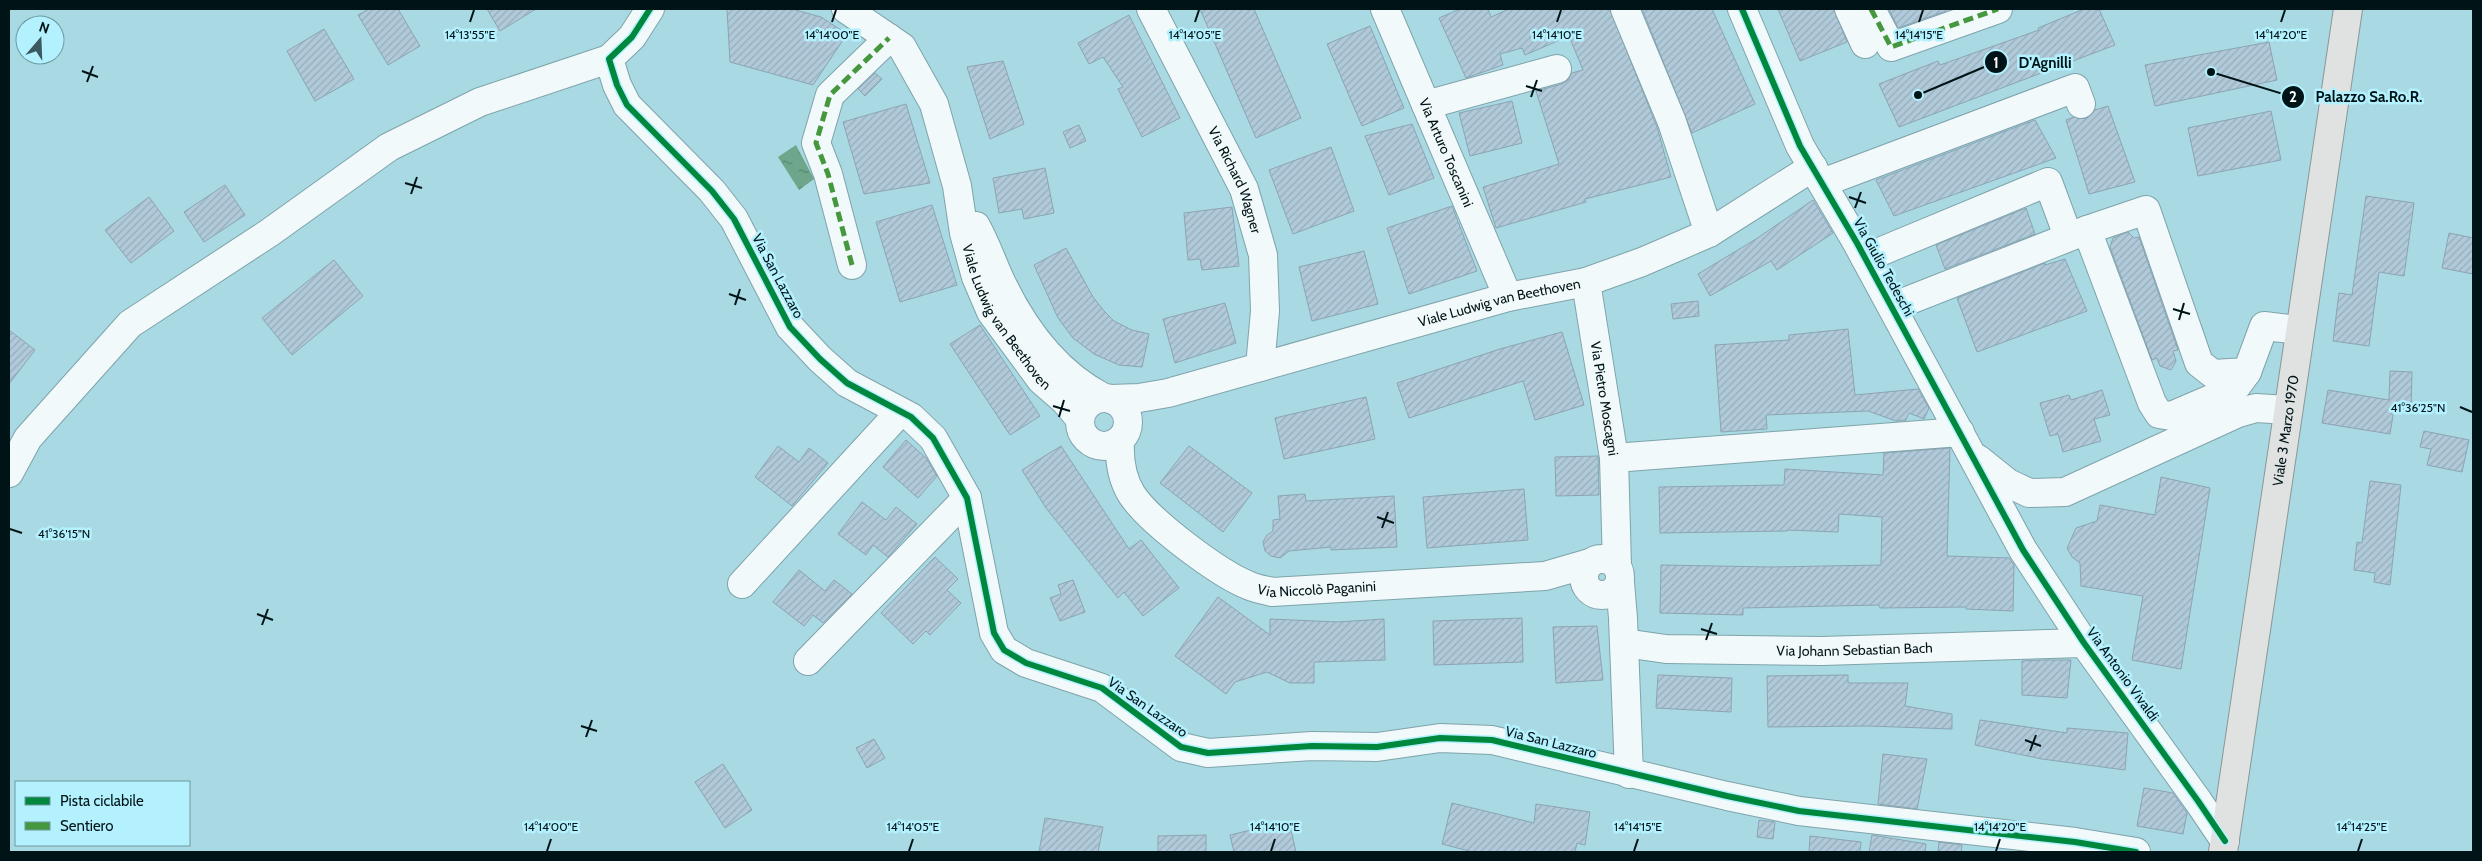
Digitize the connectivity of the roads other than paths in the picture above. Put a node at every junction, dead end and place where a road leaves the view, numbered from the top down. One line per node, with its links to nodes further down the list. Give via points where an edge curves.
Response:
1 (650, 9): 13 (street, via 632,37)
2 (846, 9): 11 (street, Viale Ludwig van Beethoven)
3 (1151, 9): 27 (street, Via Richard Wagner, via 1244,189 1263,255 1265,311)
4 (1385, 9): 16 (street, Via Arturo Toscanini)
5 (1626, 9): 19 (street, via 1672,122)
6 (1742, 9): 17 (street, Via Giulio Tedeschi, via 1777,94)
7 (1849, 9): 12 (street)
8 (1871, 9): 9 (street, via 1891,47)
9 (1998, 9)
10 (2348, 9): 26 (main road, Viale 3 Marzo 1970)
11 (889, 38): 18 (street, Viale Ludwig van Beethoven, via 902,47 934,104); 22 (street, via 830,95 816,143 828,174)
12 (1864, 44)
13 (609, 59): 32 (street, Via San Lazzaro, via 627,106 712,191 734,219 790,327 847,382); 37 (street, via 480,102 389,147 269,233 130,324 28,438)
14 (1557, 69): 16 (street)
15 (2081, 104): 17 (street, Viale Ludwig van Beethoven, via 2075,88)
16 (1426, 105): 24 (street, Via Arturo Toscanini)
17 (1817, 175): 19 (street, Viale Ludwig van Beethoven); 21 (street, Via Giulio Tedeschi)
18 (961, 202): 30 (street, Viale Ludwig van Beethoven, via 980,233 1021,319 1043,351 1074,379); 33 (street, Viale Ludwig van Beethoven, via 964,233 976,277 991,312 1041,380)
19 (1709, 232): 23 (street, Viale Ludwig van Beethoven, via 1642,262)
20 (2077, 233): 21 (street, via 2048,182); 25 (street); 28 (street, via 2146,210 2198,363 2213,374); 28 (street, via 2159,414 2171,416 2220,395 2236,387)
21 (1865, 258): 25 (street, Via Giulio Tedeschi)
22 (852, 266)
23 (1586, 282): 24 (street, Viale Ludwig van Beethoven); 36 (street, Via Pietro Moscagni)
24 (1508, 297): 27 (street, Viale Ludwig van Beethoven)
25 (1892, 307): 35 (street, Via Giulio Tedeschi)
26 (2299, 330): 28 (street, via 2264,326); 31 (main road, Viale 3 Marzo 1970)
27 (1260, 367): 29 (street, Viale Ludwig van Beethoven)
28 (2247, 372)
29 (1168, 393): 30 (street, Viale Ludwig van Beethoven, via 1139,398); 34 (street, Viale Ludwig van Beethoven, via 1149,405)
30 (1108, 398): 33 (street, via 1091,401); 34 (street, via 1127,414)
31 (2288, 410): 38 (street, Via Giulio Tedeschi, via 2263,408 2238,413 2065,492); 47 (main road, Viale 3 Marzo 1970)
32 (900, 412): 39 (street, Via San Lazzaro, via 933,438); 42 (street)
33 (1080, 418): 34 (street, via 1084,434 1096,444 1113,444)
34 (1123, 434): 41 (street, Via Niccolò Paganini, via 1119,457 1123,474 1132,494 1152,519 1250,586 1291,591)
35 (1965, 442): 36 (street); 38 (street, Via Giulio Tedeschi, via 2008,483); 40 (street, Via Antonio Vivaldi)
36 (1614, 458): 41 (street, Via Pietro Moscagni, via 1617,514)
37 (9, 473)
38 (2029, 493): 40 (street, via 2016,500)
39 (967, 498): 45 (street); 46 (street, Via San Lazzaro, via 994,632 1004,650 1026,663 1102,688 1181,747 1225,753 1312,746 1377,747 1440,738 1492,740)
40 (2008, 518): 44 (street, Via Antonio Vivaldi, via 2023,550)
41 (1604, 574): 43 (street)
42 (742, 584)
43 (1624, 643): 44 (street, Via Johann Sebastian Bach, via 1666,649 1822,651); 46 (street)
44 (2084, 644): 47 (street, Via Antonio Vivaldi, via 2198,801)
45 (808, 661)
46 (1629, 774): 48 (street, Via San Lazzaro, via 1800,804)
47 (2224, 847)
48 (2136, 852)

